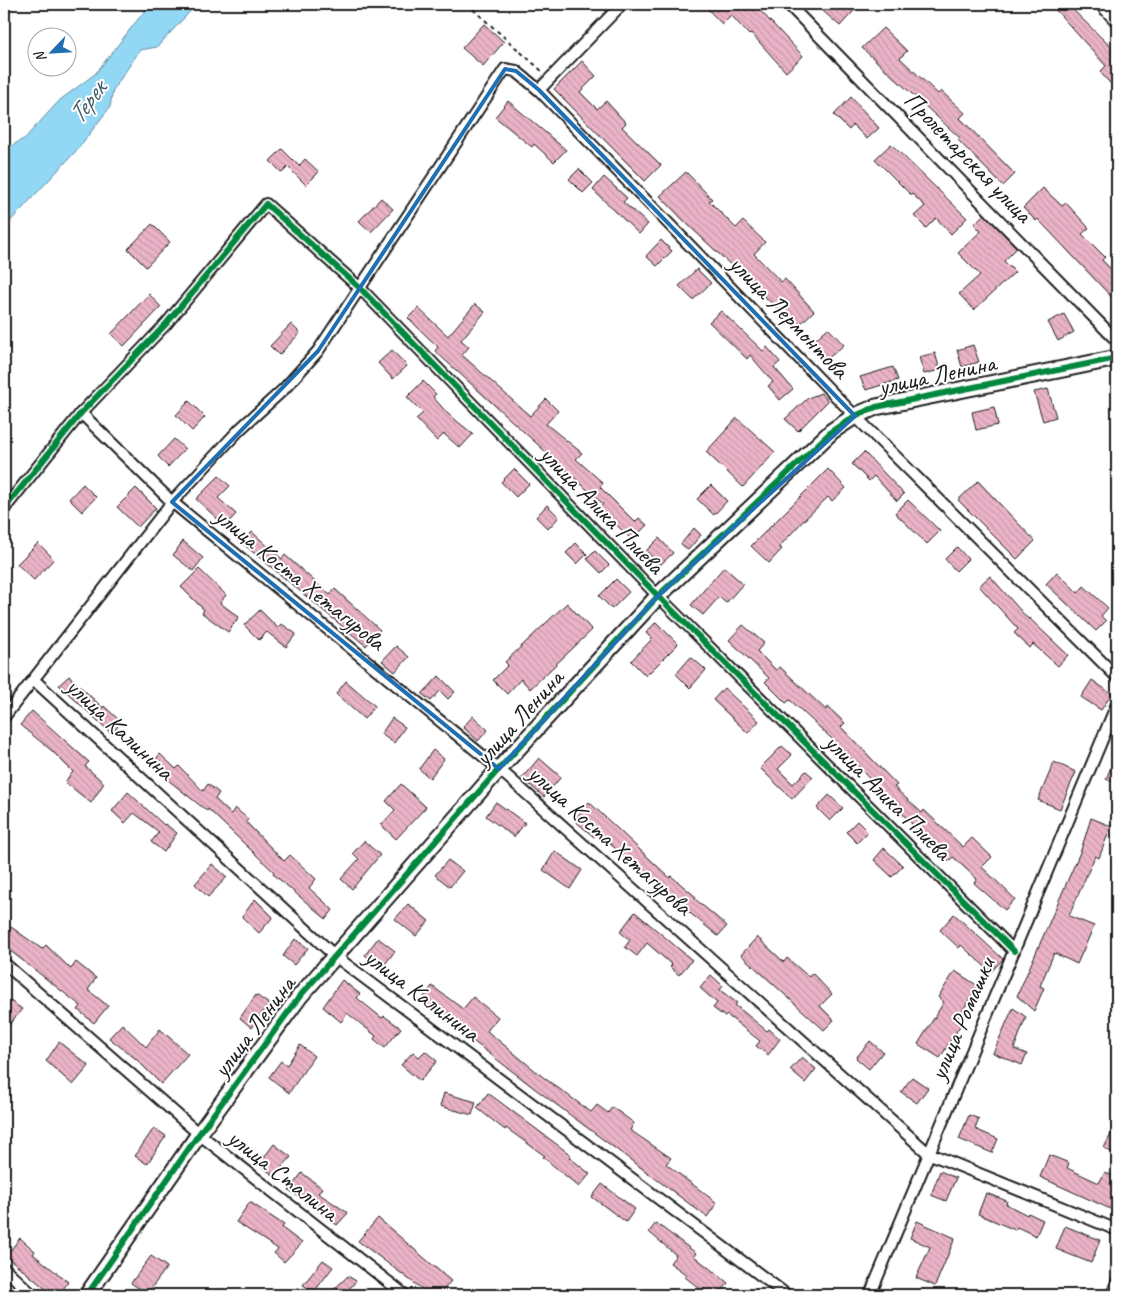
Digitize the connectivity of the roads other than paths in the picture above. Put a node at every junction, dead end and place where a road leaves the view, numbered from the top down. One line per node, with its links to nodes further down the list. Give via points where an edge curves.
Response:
1 (622, 4): 5 (street)
2 (788, 4): 7 (street, Пролетарская улица)
3 (1100, 4): 4 (street)
4 (1117, 22)
5 (539, 90): 6 (street, улица Лермонтова, via 516,71 505,69); 10 (street, улица Лермонтова)
6 (360, 288): 9 (street, улица Алика Плиева, via 266,204 166,324); 11 (street, via 318,351); 13 (street, улица Алика Плиева)
7 (1117, 341)
8 (1117, 358): 10 (street, улица Ленина, via 896,402)
9 (81, 413): 11 (street, улица Коста Хетагурова); 12 (street)
10 (856, 416): 13 (street, улица Ленина, via 832,431); 14 (street, улица Лермонтова)
11 (172, 502): 15 (street); 18 (street, улица Коста Хетагурова)
12 (4, 509)
13 (658, 596): 18 (street, улица Ленина); 19 (street, улица Алика Плиева)
14 (1117, 677)
15 (34, 680): 17 (street); 20 (street, улица Калинина)
16 (1117, 704): 19 (street, улица Ромашки)
17 (4, 717)
18 (499, 769): 20 (street, улица Ленина); 23 (street, улица Коста Хетагурова)
19 (1014, 951): 23 (street, улица Ромашки)
20 (335, 956): 22 (street, улица Ленина, via 300,996); 30 (street, улица Калинина)
21 (4, 963): 22 (street, улица Сталина)
22 (199, 1134): 28 (street, улица Ленина); 29 (street, улица Сталина)
23 (928, 1153): 24 (street, улица Коста Хетагурова); 31 (street, улица Ромашки)
24 (1117, 1230)
25 (4, 1268): 27 (street)
26 (1117, 1282): 32 (street)
27 (33, 1295)
28 (87, 1295)
29 (405, 1295)
30 (787, 1295)
31 (870, 1295)
32 (1112, 1295)

